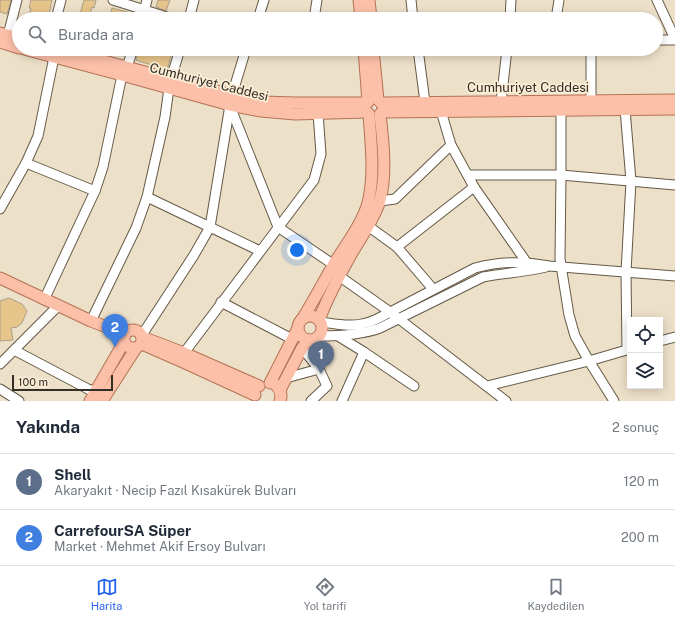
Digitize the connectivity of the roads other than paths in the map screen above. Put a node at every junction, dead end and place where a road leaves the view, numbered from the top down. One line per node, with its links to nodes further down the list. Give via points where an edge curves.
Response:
1 (17, 0): 15 (street)
2 (61, 0): 16 (street)
3 (113, 0): 14 (street)
4 (147, 0): 14 (street)
5 (194, 0): 18 (street)
6 (264, 0): 19 (street)
7 (317, 0): 20 (street)
8 (359, 0): 21 (main road)
9 (369, 0): 22 (main road)
10 (411, 0): 23 (street)
11 (511, 0): 24 (street)
12 (559, 0): 25 (street)
13 (657, 0): 26 (street)
14 (144, 10): 17 (street)
15 (12, 12)
16 (58, 12)
17 (150, 12)
18 (193, 12)
19 (260, 12)
20 (315, 12)
21 (360, 12)
22 (370, 12)
23 (412, 12)
24 (510, 12)
25 (557, 12)
26 (663, 12)
27 (12, 13): 29 (street)
28 (663, 13): 30 (street)
29 (3, 37): 32 (main road)
30 (675, 39): 31 (street)
31 (663, 40)
32 (12, 43)
33 (56, 56): 57 (street, via 38,136)
34 (68, 56): 43 (main road, Cumhuriyet Caddesi)
35 (130, 56): 43 (street)
36 (178, 56): 44 (street)
37 (244, 56): 45 (street)
38 (365, 56): 50 (main road)
39 (374, 56): 50 (main road)
40 (419, 56): 48 (street)
41 (506, 56): 49 (street)
42 (591, 56): 47 (street)
43 (125, 71): 44 (main road, Cumhuriyet Caddesi); 63 (street)
44 (170, 84): 45 (main road, Cumhuriyet Caddesi); 64 (street)
45 (231, 100): 50 (main road, Cumhuriyet Caddesi); 55 (main road, Cumhuriyet Caddesi, via 261,111); 68 (street); 69 (street)
46 (675, 100): 47 (main road, Cumhuriyet Caddesi)
47 (591, 101): 49 (main road, Cumhuriyet Caddesi)
48 (425, 102): 49 (main road, Cumhuriyet Caddesi); 50 (main road, Cumhuriyet Caddesi)
49 (501, 102)
50 (374, 108): 54 (main road, Cumhuriyet Caddesi); 55 (main road, Cumhuriyet Caddesi); 65 (main road, via 383,144 383,186); 72 (main road, via 371,183 367,204)
51 (625, 109): 52 (main road, Cumhuriyet Caddesi); 53 (main road, Cumhuriyet Caddesi); 60 (street)
52 (675, 109)
53 (561, 110): 54 (main road, Cumhuriyet Caddesi); 59 (street)
54 (441, 111): 56 (street)
55 (318, 113): 69 (street, via 321,154 314,180)
56 (451, 145): 58 (street); 65 (street, via 395,199)
57 (26, 163): 63 (street); 66 (street)
58 (468, 175): 59 (street); 62 (street)
59 (561, 175): 60 (street); 74 (street)
60 (631, 181): 61 (street); 75 (street)
61 (675, 185)
62 (474, 187): 70 (street); 73 (street)
63 (96, 191): 80 (street)
64 (147, 197): 68 (street); 86 (street, via 136,228)
65 (380, 201): 67 (main road)
66 (0, 209)
67 (368, 226): 70 (street); 76 (main road)
68 (210, 227): 71 (street); 94 (street)
69 (278, 227): 71 (street); 72 (street)
70 (397, 247): 79 (street)
71 (260, 251): 81 (street)
72 (334, 265): 88 (main road)
73 (527, 267): 74 (street); 79 (street, via 517,262 491,264 475,268); 85 (street, via 482,277)
74 (561, 267): 75 (street); 100 (street, via 575,336)
75 (626, 272): 77 (street); 84 (street)
76 (339, 276): 83 (street); 87 (main road, via 325,303)
77 (675, 276)
78 (0, 278): 80 (main road)
79 (433, 289): 83 (street)
80 (44, 300): 82 (main road)
81 (221, 302): 92 (street); 99 (street)
82 (58, 306): 86 (main road); 96 (street)
83 (390, 312): 85 (street); 87 (street, via 364,324 347,326)
84 (628, 317)
85 (398, 319): 89 (street, via 370,332); 105 (street)
86 (91, 321): 91 (main road)
87 (320, 321): 88 (main road, via 308,316); 95 (main road, via 322,329)
88 (301, 323): 92 (main road); 95 (main road, via 300,334)
89 (338, 336): 95 (street); 98 (street)
90 (675, 337): 93 (street)
91 (125, 338): 94 (main road, via 128,346 133,348); 94 (main road, via 127,332 138,331); 109 (main road)
92 (292, 339): 107 (main road)
93 (663, 340)
94 (140, 341): 99 (main road); 107 (main road, via 183,362); 109 (main road)
95 (310, 342): 102 (street); 103 (main road)
96 (14, 350): 101 (street); 109 (street, via 88,389)
97 (627, 350): 100 (street)
98 (364, 352): 104 (street); 112 (street)
99 (184, 353): 107 (main road)
100 (589, 361): 105 (street); 114 (street)
101 (0, 364)
102 (319, 370): 103 (street); 111 (street, via 327,386)
103 (286, 378): 108 (main road)
104 (414, 386)
105 (487, 386): 113 (street)
106 (0, 389): 110 (street)
107 (260, 391): 108 (main road, via 274,384)
108 (282, 397)
109 (96, 398)
110 (18, 401)
111 (312, 401)
112 (342, 401)
113 (506, 401)
114 (614, 401)

